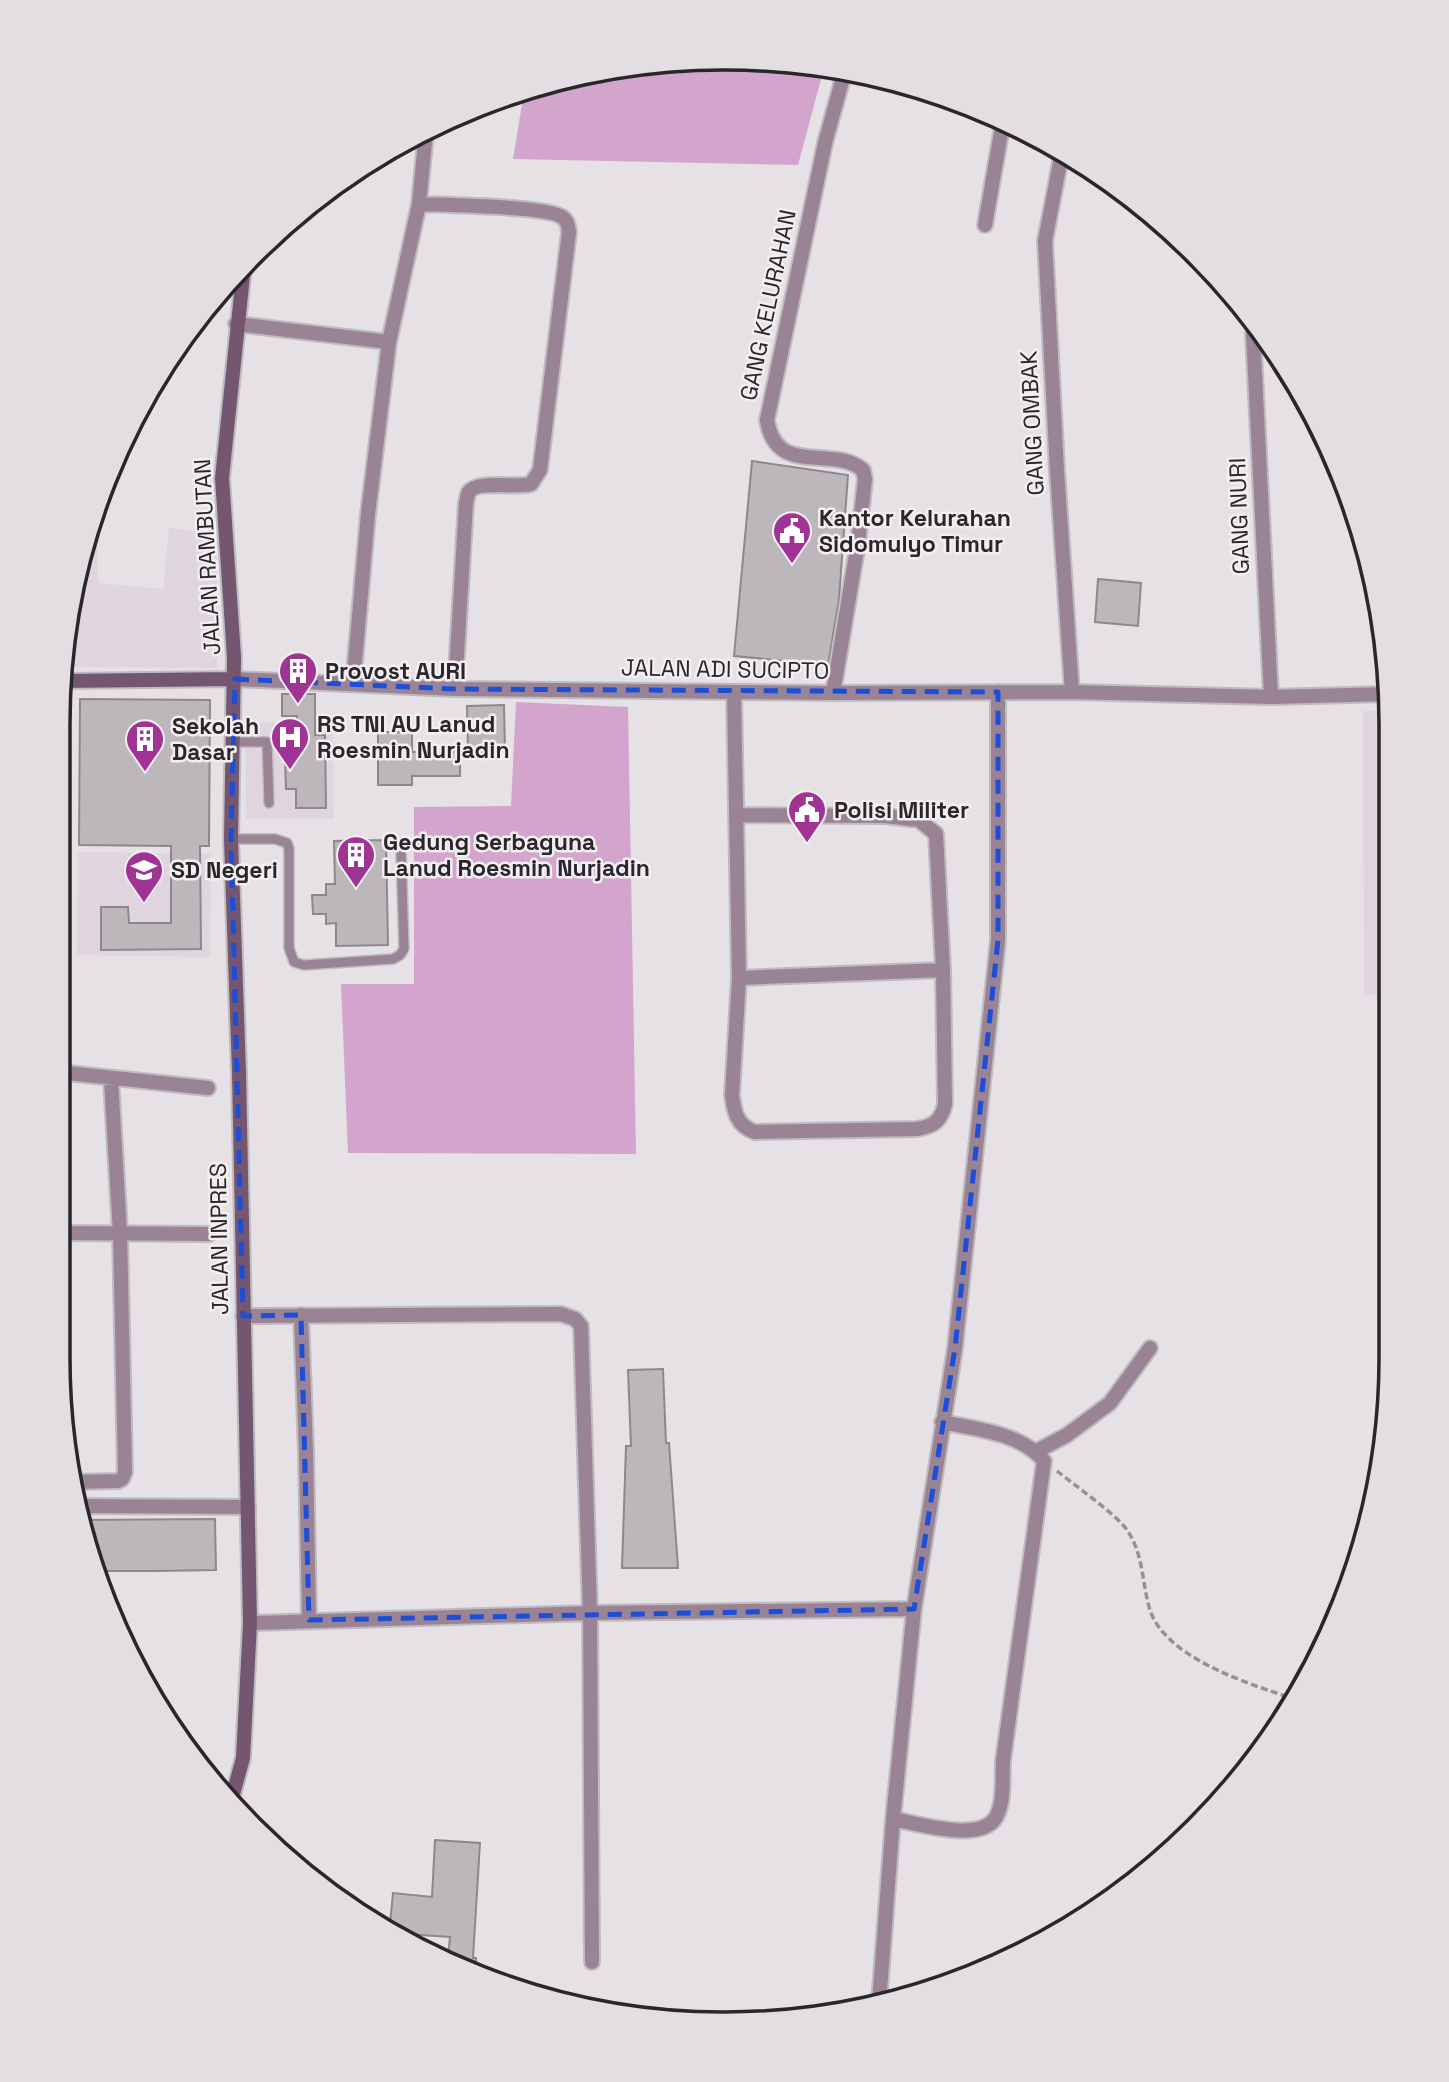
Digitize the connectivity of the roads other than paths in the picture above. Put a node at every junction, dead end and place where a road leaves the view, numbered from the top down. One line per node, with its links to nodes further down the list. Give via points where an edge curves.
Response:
1 (842, 81): 18 (street, GANG KELURAHAN, via 767,420 769,433 786,453 851,464 863,471 865,479)
2 (1001, 131): 6 (street)
3 (425, 143): 5 (street)
4 (1060, 163): 17 (street, GANG OMBAK, via 1045,241)
5 (419, 204): 10 (street); 14 (street, via 551,213 568,223 569,232 540,471 531,484 473,488 466,503)
6 (985, 225)
7 (242, 283): 8 (main road, JALAN RAMBUTAN)
8 (236, 324): 10 (street); 11 (main road, JALAN RAMBUTAN, via 222,478)
9 (1253, 339): 20 (street, GANG NURI)
10 (389, 342): 13 (street)
11 (234, 678): 12 (main road, JALAN ADI SUCIPTO); 13 (street, JALAN ADI SUCIPTO); 21 (main road, JALAN INPRES)
12 (71, 681)
13 (354, 684): 14 (street, JALAN ADI SUCIPTO)
14 (455, 689): 15 (street, JALAN ADI SUCIPTO)
15 (734, 692): 18 (street, JALAN ADI SUCIPTO); 23 (street)
16 (998, 692): 17 (street, JALAN ADI SUCIPTO); 18 (street, JALAN ADI SUCIPTO); 37 (street, via 998,940 955,1348)
17 (1072, 692): 20 (street, JALAN ADI SUCIPTO)
18 (833, 693)
19 (1378, 694): 20 (street, JALAN ADI SUCIPTO)
20 (1271, 698)
21 (234, 742): 22 (lane, via 267,742); 24 (main road, JALAN INPRES)
22 (269, 803)
23 (736, 815): 26 (street, via 919,820 936,834); 27 (street)
24 (231, 839): 25 (lane, via 286,843 289,948 294,962 304,965 400,955 404,949); 35 (main road, JALAN INPRES)
25 (401, 851)
26 (943, 970): 27 (street); 27 (street, via 945,1104 938,1122 917,1129 746,1129 735,1113 732,1095)
27 (739, 978)
28 (70, 1074): 29 (street)
29 (111, 1080): 30 (street); 32 (street)
30 (208, 1088)
31 (70, 1233): 32 (street)
32 (120, 1233): 33 (street); 39 (street, via 125,1472 118,1481)
33 (209, 1234)
34 (301, 1315): 35 (street); 43 (street, via 561,1314 575,1319 583,1343); 44 (street)
35 (243, 1317): 41 (main road, JALAN INPRES)
36 (1150, 1348): 38 (street, via 1110,1403)
37 (943, 1422): 38 (street, via 1003,1436); 42 (street)
38 (1040, 1456): 47 (street, via 995,1819 986,1827 951,1830)
39 (82, 1482)
40 (88, 1506): 41 (street)
41 (248, 1507): 45 (main road, JALAN INPRES)
42 (914, 1609): 43 (street); 47 (street)
43 (590, 1614): 44 (street); 48 (street)
44 (309, 1620): 45 (street)
45 (250, 1623): 46 (main road, JALAN INPRES, via 244,1747)
46 (234, 1791)
47 (893, 1819): 49 (street)
48 (592, 1962)
49 (880, 1993)

